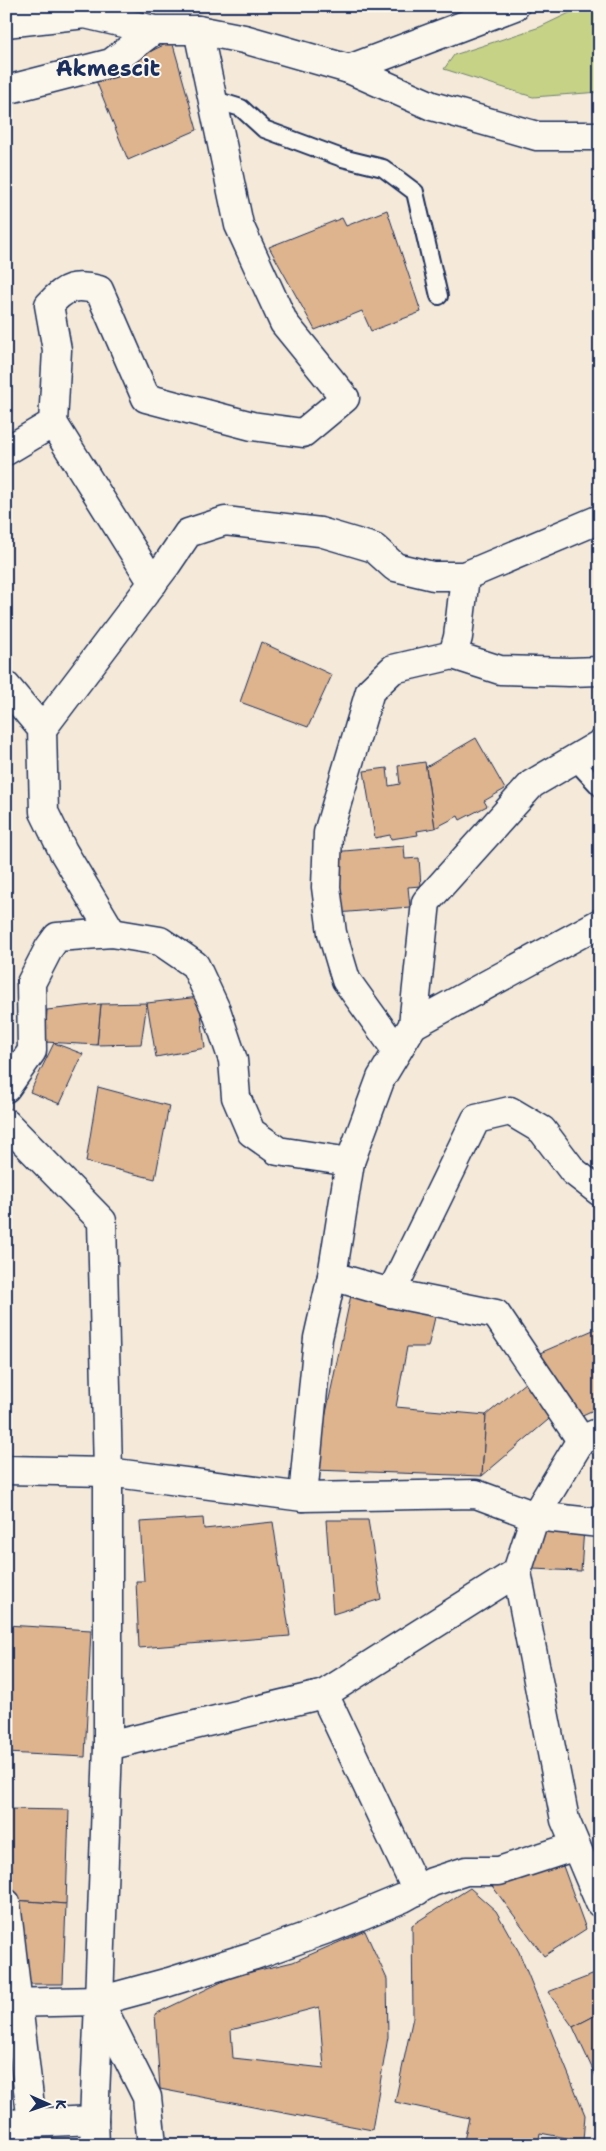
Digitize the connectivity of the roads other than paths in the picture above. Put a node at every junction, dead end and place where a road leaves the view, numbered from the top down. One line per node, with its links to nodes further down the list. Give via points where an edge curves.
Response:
1 (515, 6): 5 (street)
2 (6, 23): 3 (street, via 85,14)
3 (154, 30): 4 (street); 6 (street, via 111,63)
4 (198, 30): 5 (street, via 244,38); 7 (street)
5 (349, 69): 8 (street, via 432,106 537,136)
6 (6, 90)
7 (212, 99): 9 (lane, via 241,108 264,129 342,158 383,168 415,192); 10 (street, via 239,224 284,323 345,398 303,433 252,426 146,398 100,290 80,285 61,291 49,305 57,350)
8 (600, 136)
9 (439, 296)
10 (53, 423): 11 (street); 14 (street)
11 (6, 451)
12 (600, 519): 13 (street)
13 (465, 576): 14 (street, via 433,576 396,567 374,548 320,532 225,521 188,533); 15 (street)
14 (153, 583): 18 (street)
15 (453, 655): 16 (street, via 500,670); 25 (street, via 393,669 370,691 328,833 326,887 332,932 346,980)
16 (600, 671)
17 (6, 686): 18 (street)
18 (42, 729): 23 (street, via 44,812)
19 (600, 744): 20 (street)
20 (574, 760): 21 (lane); 24 (street, via 532,784 426,902)
21 (600, 788)
22 (600, 923): 24 (street)
23 (112, 933): 26 (street, via 57,937 49,948 31,983 32,1051); 28 (street, via 160,941 194,965 216,1010 233,1060 236,1097 250,1132 278,1151)
24 (413, 1025): 25 (street)
25 (397, 1051): 28 (street, via 382,1078)
26 (6, 1088)
27 (6, 1123): 34 (street, via 102,1221)
28 (350, 1162): 30 (street)
29 (600, 1192): 31 (street, via 573,1171 542,1130 534,1125 510,1111 476,1119)
30 (332, 1276): 31 (street); 35 (street, via 318,1338)
31 (392, 1293): 32 (street, via 496,1314)
32 (590, 1436): 36 (street)
33 (6, 1470): 34 (street)
34 (108, 1472): 35 (street); 40 (street)
35 (303, 1497): 36 (street, via 476,1494)
36 (535, 1516): 37 (street); 38 (street)
37 (600, 1523)
38 (517, 1572): 39 (street); 41 (street, via 565,1820)
39 (324, 1694): 40 (street); 42 (street)
40 (108, 1746): 45 (street)
41 (576, 1846): 42 (street, via 499,1871 466,1871 432,1882); 43 (street)
42 (417, 1891): 45 (street, via 252,1956)
43 (600, 1903)
44 (6, 1904): 46 (street)
45 (99, 2001): 46 (street); 48 (street); 49 (street, via 147,2097)
46 (11, 2002): 47 (street)
47 (19, 2124): 48 (street)
48 (94, 2132)
49 (152, 2145)

